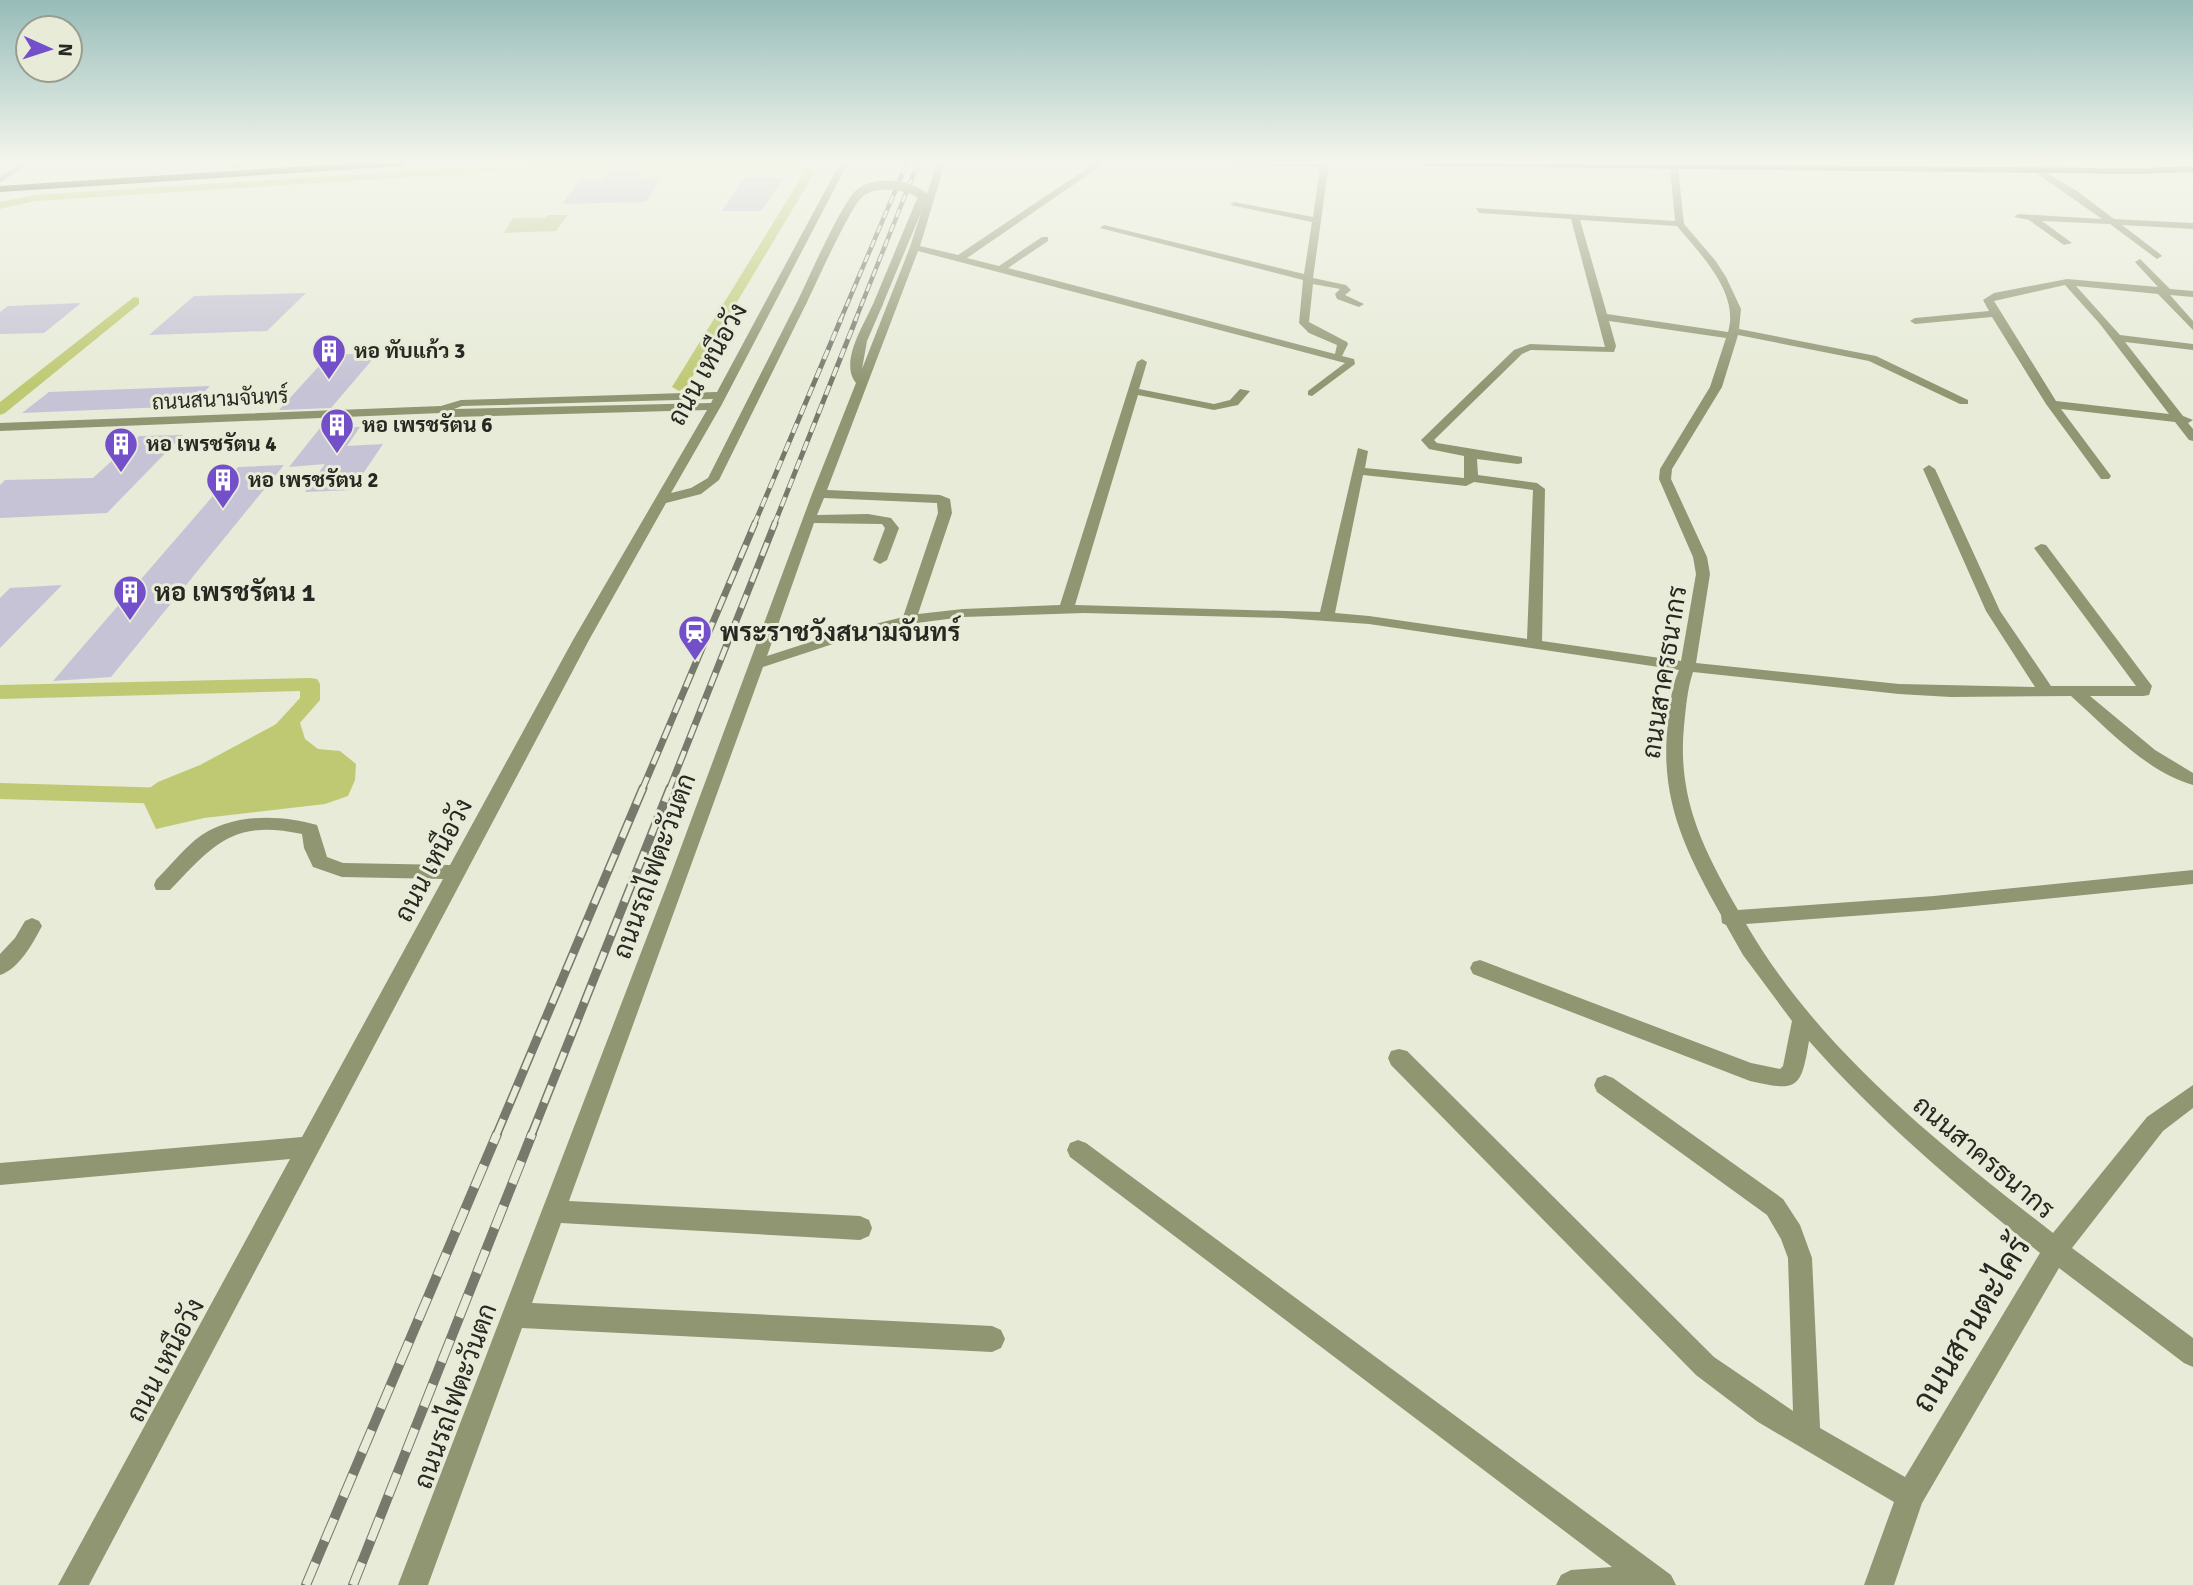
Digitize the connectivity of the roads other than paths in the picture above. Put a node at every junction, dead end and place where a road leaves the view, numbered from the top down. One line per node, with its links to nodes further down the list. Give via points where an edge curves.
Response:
1 (805, 237): 37 (street, ถนน เหนือวัง)
2 (835, 237): 51 (street, bridge, via 713,480 696,491)
3 (906, 237): 33 (street, bridge, via 857,360)
4 (918, 237): 14 (street, ถนนรถไฟตะวันตก)
5 (991, 237): 16 (street)
6 (1140, 237): 19 (street)
7 (1314, 237): 19 (street)
8 (1581, 237): 25 (street)
9 (1691, 237): 28 (street, ถนนสาครธนากร, via 1729,292 1736,309)
10 (2059, 237): 13 (street)
11 (2132, 237): 15 (street)
12 (1045, 239): 18 (street)
13 (2067, 243)
14 (915, 247): 16 (street); 33 (street, ถนนรถไฟตะวันตก)
15 (2157, 256)
16 (960, 258): 18 (street)
17 (2140, 262): 21 (street)
18 (1001, 269): 36 (street, via 1350,361)
19 (1308, 279): 23 (street, via 1343,287 1346,290 1341,297); 31 (street, via 1304,323 1343,344)
20 (2067, 282): 21 (street); 24 (street, via 1991,297); 29 (street)
21 (2163, 291): 22 (street); 27 (street)
22 (2193, 294)
23 (1359, 304)
24 (1995, 314): 26 (street); 39 (street)
25 (1605, 317): 28 (street); 44 (street, via 1610,350 1524,348 1427,440 1433,446)
26 (1914, 321)
27 (2193, 327)
28 (1734, 334): 38 (street, via 1872,358); 60 (street, ถนนสาครธนากร, via 1716,387 1664,479 1700,557 1703,574)
29 (2116, 338): 30 (street); 40 (street)
30 (2193, 347)
31 (1340, 353)
32 (1142, 362): 34 (street)
33 (860, 384): 50 (street, ถนนรถไฟตะวันตก)
34 (1133, 391): 35 (street, via 1214,407 1234,403); 55 (street)
35 (1244, 391)
36 (1312, 393)
37 (718, 400): 41 (street, ถนนสนามจันทร์); 51 (street, ถนน เหนือวัง)
38 (1964, 402)
39 (2052, 404): 40 (street); 48 (street)
40 (2187, 420): 42 (street)
41 (0, 427)
42 (2193, 437)
43 (1362, 451): 47 (street)
44 (1470, 454): 45 (street); 49 (street)
45 (1518, 460)
46 (1929, 469): 62 (street, via 1993,611)
47 (1358, 471): 49 (street, via 1466,482); 56 (street)
48 (2105, 476)
49 (1472, 478): 58 (street, via 1539,489)
50 (818, 494): 52 (street, ถนนรถไฟตะวันตก); 57 (street, via 945,502)
51 (661, 500): 64 (street, ถนน เหนือวัง)
52 (809, 519): 54 (street, via 886,521 892,528); 59 (street, ถนนรถไฟตะวันตก)
53 (2041, 548): 61 (street, via 2144,686 2143,691 2129,694)
54 (880, 560)
55 (1066, 610): 56 (street); 57 (street, via 963,613)
56 (1327, 616): 58 (street)
57 (909, 620): 59 (street)
58 (1534, 646): 60 (street)
59 (757, 664): 78 (street, ถนนรถไฟตะวันตก)
60 (1688, 667): 62 (street, via 1899,689); 67 (street, ถนนสาครธนากร, via 1682,677 1672,745 1674,785 1690,838)
61 (2074, 691): 62 (street); 63 (street, via 2160,762)
62 (2047, 693)
63 (2193, 779)
64 (457, 872): 66 (street, via 342,870 320,862 311,830 287,823 257,824 206,841); 75 (street, ถนน เหนือวัง)
65 (2193, 877): 67 (street)
66 (163, 885)
67 (1730, 918): 71 (street, ถนนสาครธนากร)
68 (32, 926): 69 (street)
69 (0, 967)
70 (1480, 968): 71 (street, via 1750,1072 1783,1079 1793,1071)
71 (1803, 1018): 80 (street, ถนนสาครธนากร, via 1931,1150)
72 (1399, 1058): 84 (street, via 1705,1366)
73 (1605, 1085): 84 (street, via 1775,1207 1791,1233 1800,1258)
74 (2193, 1095): 80 (street, ถนนสวนตะไคร้, via 2155,1124)
75 (309, 1147): 77 (street); 87 (street, ถนน เหนือวัง)
76 (1078, 1150): 86 (street)
77 (0, 1174)
78 (552, 1211): 79 (street); 81 (street, ถนนรถไฟตะวันตก)
79 (860, 1228)
80 (2056, 1248): 83 (street, ถนนสาครธนากร); 85 (street, ถนนสวนตะไคร้)
81 (513, 1315): 82 (street); 88 (street, ถนนรถไฟตะวันตก)
82 (992, 1339)
83 (2193, 1354)
84 (1807, 1435): 85 (street)
85 (1910, 1496): 90 (street, ถนนสวนตะไคร้)
86 (1656, 1582): 89 (street)
87 (73, 1585)
88 (413, 1585)
89 (1571, 1585)
90 (1879, 1585)

